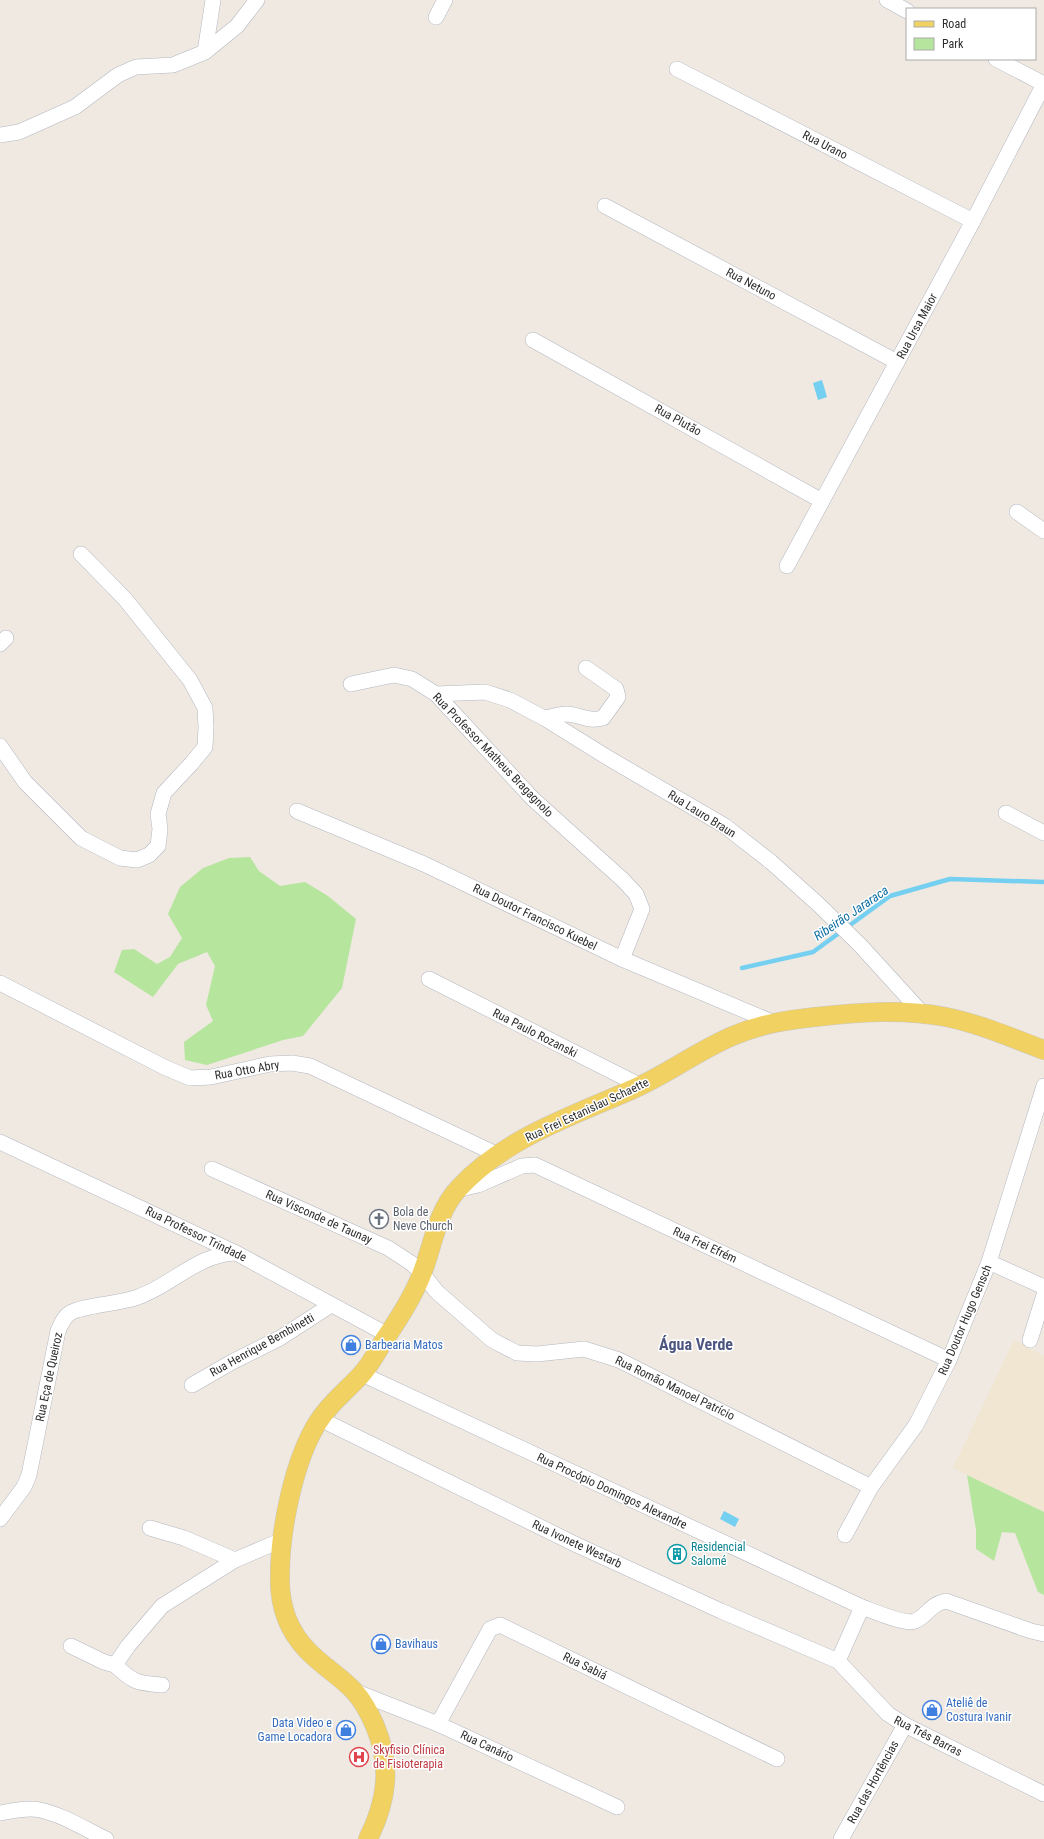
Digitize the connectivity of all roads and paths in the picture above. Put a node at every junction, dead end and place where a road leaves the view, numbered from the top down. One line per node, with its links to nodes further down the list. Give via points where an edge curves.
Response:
1 (213, 0): 7 (street)
2 (257, 0): 7 (street, via 238,26)
3 (445, 0): 6 (street)
4 (887, 0): 5 (street)
5 (906, 10)
6 (436, 17)
7 (205, 52): 11 (street, via 173,66 136,67 118,75 74,107 19,132)
8 (998, 60): 10 (street)
9 (677, 69): 13 (street, Rua Urano)
10 (1044, 84): 13 (street, Rua Ursa Maior)
11 (0, 135)
12 (605, 206): 15 (street, Rua Netuno)
13 (973, 222): 15 (street, Rua Ursa Maior)
14 (533, 340): 16 (street, Rua Plutão)
15 (897, 362): 16 (street, Rua Ursa Maior)
16 (822, 501): 20 (street, Rua Ursa Maior)
17 (1017, 512): 18 (street)
18 (1044, 531)
19 (81, 554): 25 (street, via 124,599 190,680 205,708 205,747 164,794 158,814 158,846 149,855 137,860 120,858 81,838 25,782)
20 (787, 566)
21 (586, 668): 24 (street, via 616,689 618,697 603,718 591,721 566,714)
22 (351, 684): 23 (street, Rua Professor Matheus Bragagnolo, via 394,675 412,679)
23 (436, 694): 24 (street, Rua Lauro Braun, via 485,692 510,700); 29 (street, Rua Professor Matheus Bragagnolo, via 533,799 636,894 642,909)
24 (544, 718): 32 (street, Rua Lauro Braun, via 725,826 772,862 860,945)
25 (0, 746)
26 (297, 811): 29 (street, Rua Doutor Francisco Kuebel, via 424,864)
27 (1006, 813): 28 (street)
28 (1044, 832)
29 (622, 959): 33 (street, Rua Doutor Francisco Kuebel)
30 (428, 980): 35 (street, Rua Paulo Rozanski)
31 (0, 983): 38 (street, Rua Otto Abry, via 190,1078 270,1064 292,1063 310,1066)
32 (922, 1013): 33 (main road, Rua Frei Estanislau Schaette, via 856,1012); 34 (main road, Rua Frei Estanislau Schaette, via 981,1026)
33 (772, 1022): 35 (main road, Rua Frei Estanislau Schaette, via 736,1034 709,1047)
34 (1044, 1050)
35 (641, 1086): 38 (main road, Rua Frei Estanislau Schaette, via 544,1127)
36 (1044, 1086): 42 (street, Rua Doutor Hugo Gensch)
37 (0, 1142): 41 (street, Rua Professor Trindade)
38 (496, 1154): 40 (main road, Rua Frei Estanislau Schaette)
39 (212, 1169): 43 (street, Rua Visconde de Taunay, via 388,1248)
40 (456, 1190): 43 (main road, Rua Frei Estanislau Schaette, via 435,1231); 49 (street, Rua Frei Efrém, via 478,1185 522,1166 535,1165)
41 (236, 1253): 46 (street, Rua Professor Trindade); 54 (street, Rua Eça de Queiroz, via 217,1255 198,1263 177,1278 137,1298 80,1309 70,1313 62,1321 28,1475 24,1487)
42 (989, 1262): 44 (street); 49 (street, Rua Doutor Hugo Gensch)
43 (422, 1273): 47 (main road, Rua Frei Estanislau Schaette, via 409,1302); 53 (street, Rua Romão Manoel Patrício, via 437,1292 492,1340 517,1353 536,1354 584,1349 619,1360)
44 (1044, 1287)
45 (1044, 1295): 48 (street)
46 (331, 1305): 47 (street, Rua Professor Trindade); 51 (street, Rua Henrique Bembinetti, via 280,1338)
47 (388, 1335): 50 (main road, Rua Frei Estanislau Schaette)
48 (1030, 1340)
49 (950, 1360): 53 (street, Rua Doutor Hugo Gensch, via 916,1425)
50 (362, 1374): 52 (main road, Rua Frei Estanislau Schaette, via 338,1396); 59 (street, Rua Procópio Domingos Alexandre)
51 (192, 1385)
52 (320, 1419): 57 (main road, Rua Frei Estanislau Schaette, via 306,1446 293,1485); 62 (street, Rua Ivonete Westarb, via 577,1545)
53 (871, 1487): 56 (street, Rua Doutor Hugo Gensch)
54 (0, 1519)
55 (150, 1528): 58 (street, via 184,1538)
56 (845, 1535)
57 (282, 1540): 58 (street); 65 (main road, Rua Frei Estanislau Schaette, via 282,1607 291,1629 307,1650)
58 (235, 1560): 63 (street, via 162,1606)
59 (862, 1607): 60 (street, Rua Procópio Domingos Alexandre, via 906,1622 915,1621 936,1604 946,1601); 62 (street)
60 (1044, 1634)
61 (71, 1646): 63 (street)
62 (838, 1662): 67 (street, Rua Três Barras, via 888,1714)
63 (115, 1665): 64 (street, via 139,1683)
64 (162, 1684)
65 (354, 1691): 66 (street, Rua Canário); 73 (main road, Rua Frei Estanislau Schaette, via 369,1713 385,1754 386,1779 382,1803)
66 (438, 1724): 68 (street, Rua Sabiá, via 490,1629 500,1626); 70 (street, Rua Canário)
67 (905, 1725): 69 (street, Rua Três Barras); 74 (street, Rua das Hortências)
68 (777, 1759)
69 (1044, 1794)
70 (617, 1807)
71 (0, 1813): 72 (street, via 40,1810)
72 (106, 1839)
73 (368, 1839)
74 (841, 1839)

